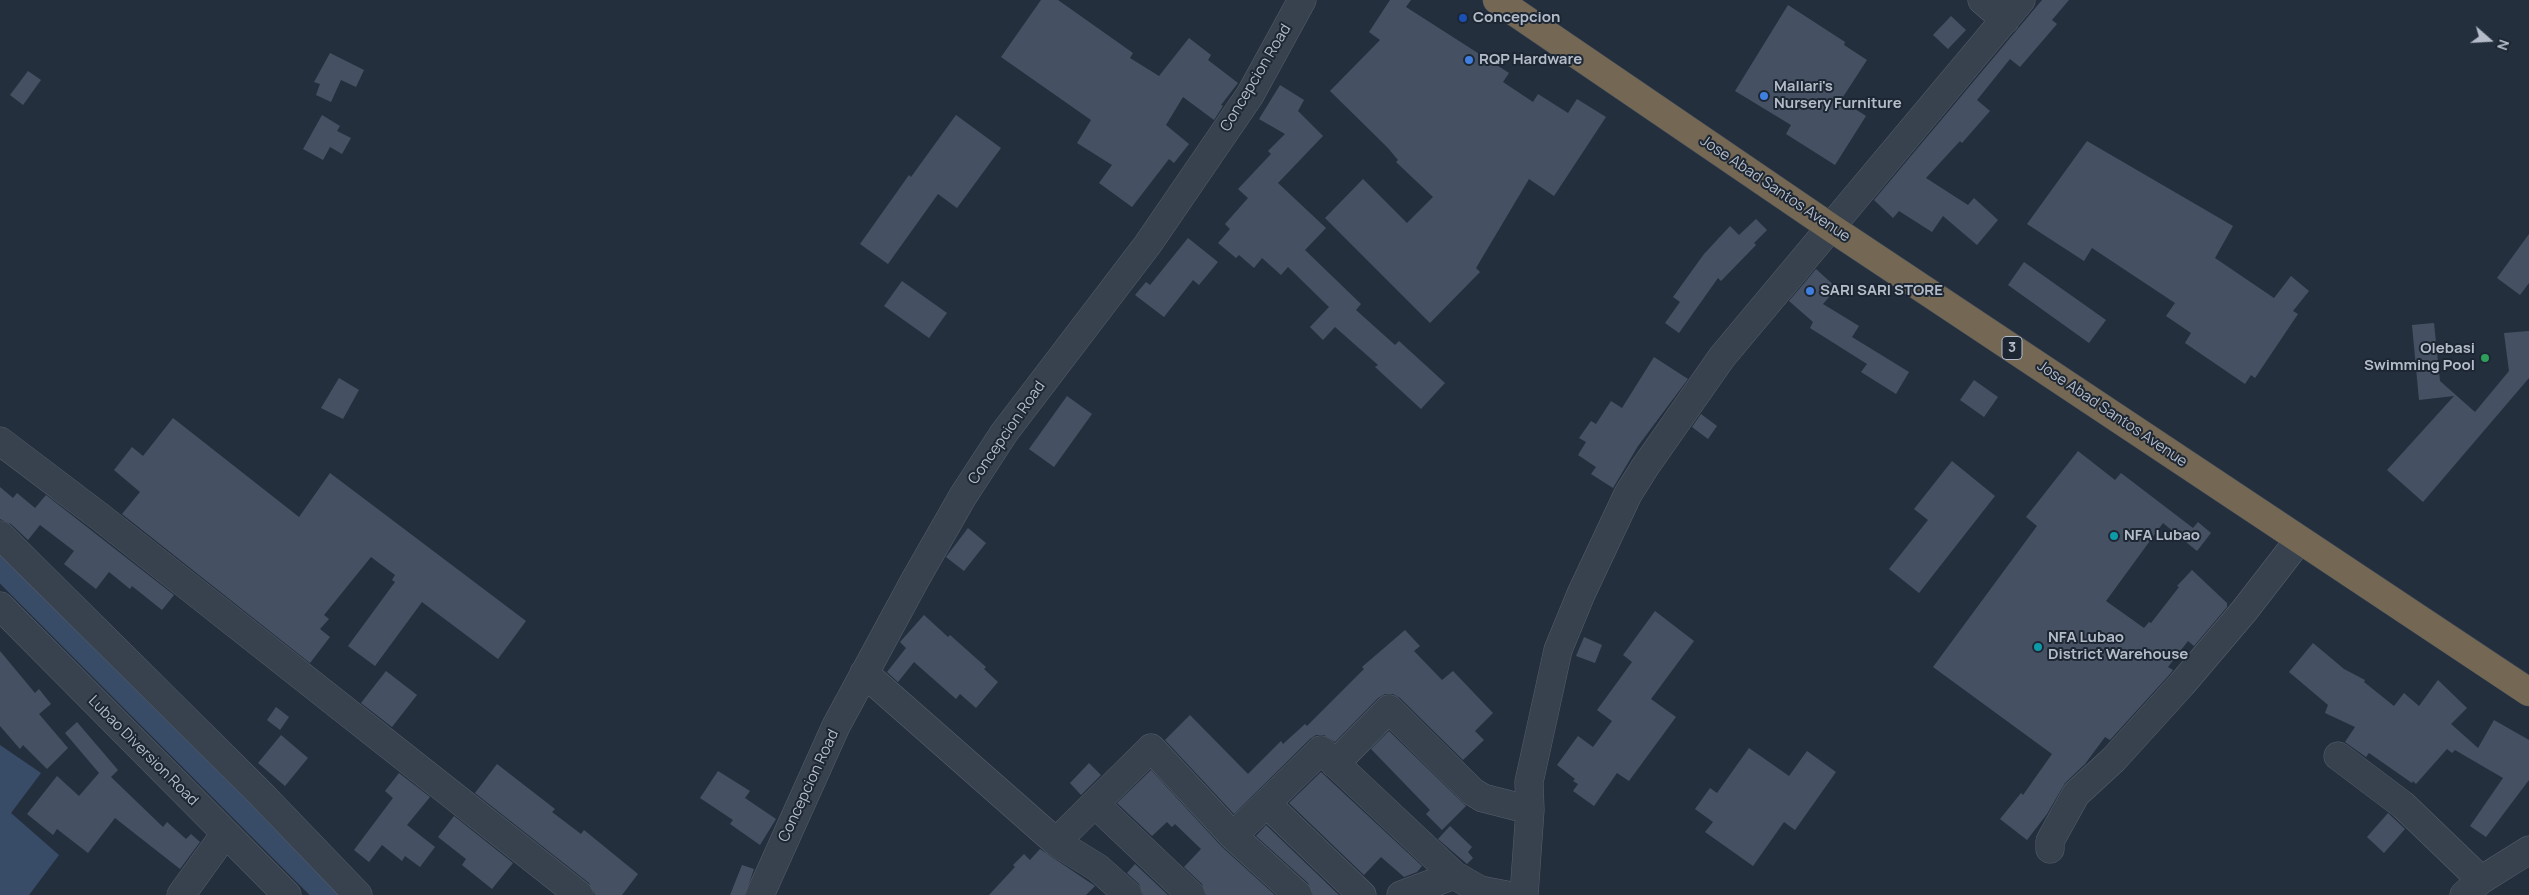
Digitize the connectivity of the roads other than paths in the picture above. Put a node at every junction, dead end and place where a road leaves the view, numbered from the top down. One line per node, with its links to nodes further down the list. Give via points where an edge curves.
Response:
1 (1302, 0): 10 (street, Concepcion Road, via 1250,95 1148,244 978,472 941,532)
2 (1497, 0): 5 (highway, Jose Abad Santos Avenue / 3)
3 (1982, 0): 4 (street)
4 (2013, 10): 5 (street)
5 (1830, 227): 8 (highway, Jose Abad Santos Avenue / 3); 16 (street, via 1722,357 1628,494 1558,650 1530,782)
6 (0, 441): 27 (street)
7 (0, 535): 26 (street)
8 (2299, 540): 11 (highway, Jose Abad Santos Avenue / 3); 20 (street, via 2182,684 2114,760 2076,794 2050,841)
9 (0, 606): 17 (street, Lubao Diversion Road)
10 (864, 673): 19 (street); 28 (street, Concepcion Road, via 836,726)
11 (2529, 692)
12 (2338, 756): 23 (street, via 2404,806)
13 (1336, 764): 15 (street, via 1321,750); 16 (street, via 1389,709 1473,792 1483,798); 22 (street)
14 (1095, 804): 18 (street, via 1151,748); 19 (street); 30 (street)
15 (1267, 804): 18 (street); 32 (street)
16 (1530, 810): 35 (street)
17 (225, 834): 24 (street); 25 (street, Lubao Diversion Road)
18 (1233, 836): 31 (street)
19 (1056, 842): 29 (street, via 1098,868)
20 (2050, 849)
21 (2529, 850): 23 (street)
22 (1454, 875): 33 (street); 34 (street, via 1480,890)
23 (2472, 888)
24 (180, 895)
25 (287, 895)
26 (358, 895)
27 (579, 895)
28 (760, 895)
29 (1128, 895)
30 (1191, 895)
31 (1298, 895)
32 (1362, 895)
33 (1401, 895)
34 (1506, 895)
35 (1524, 895)

